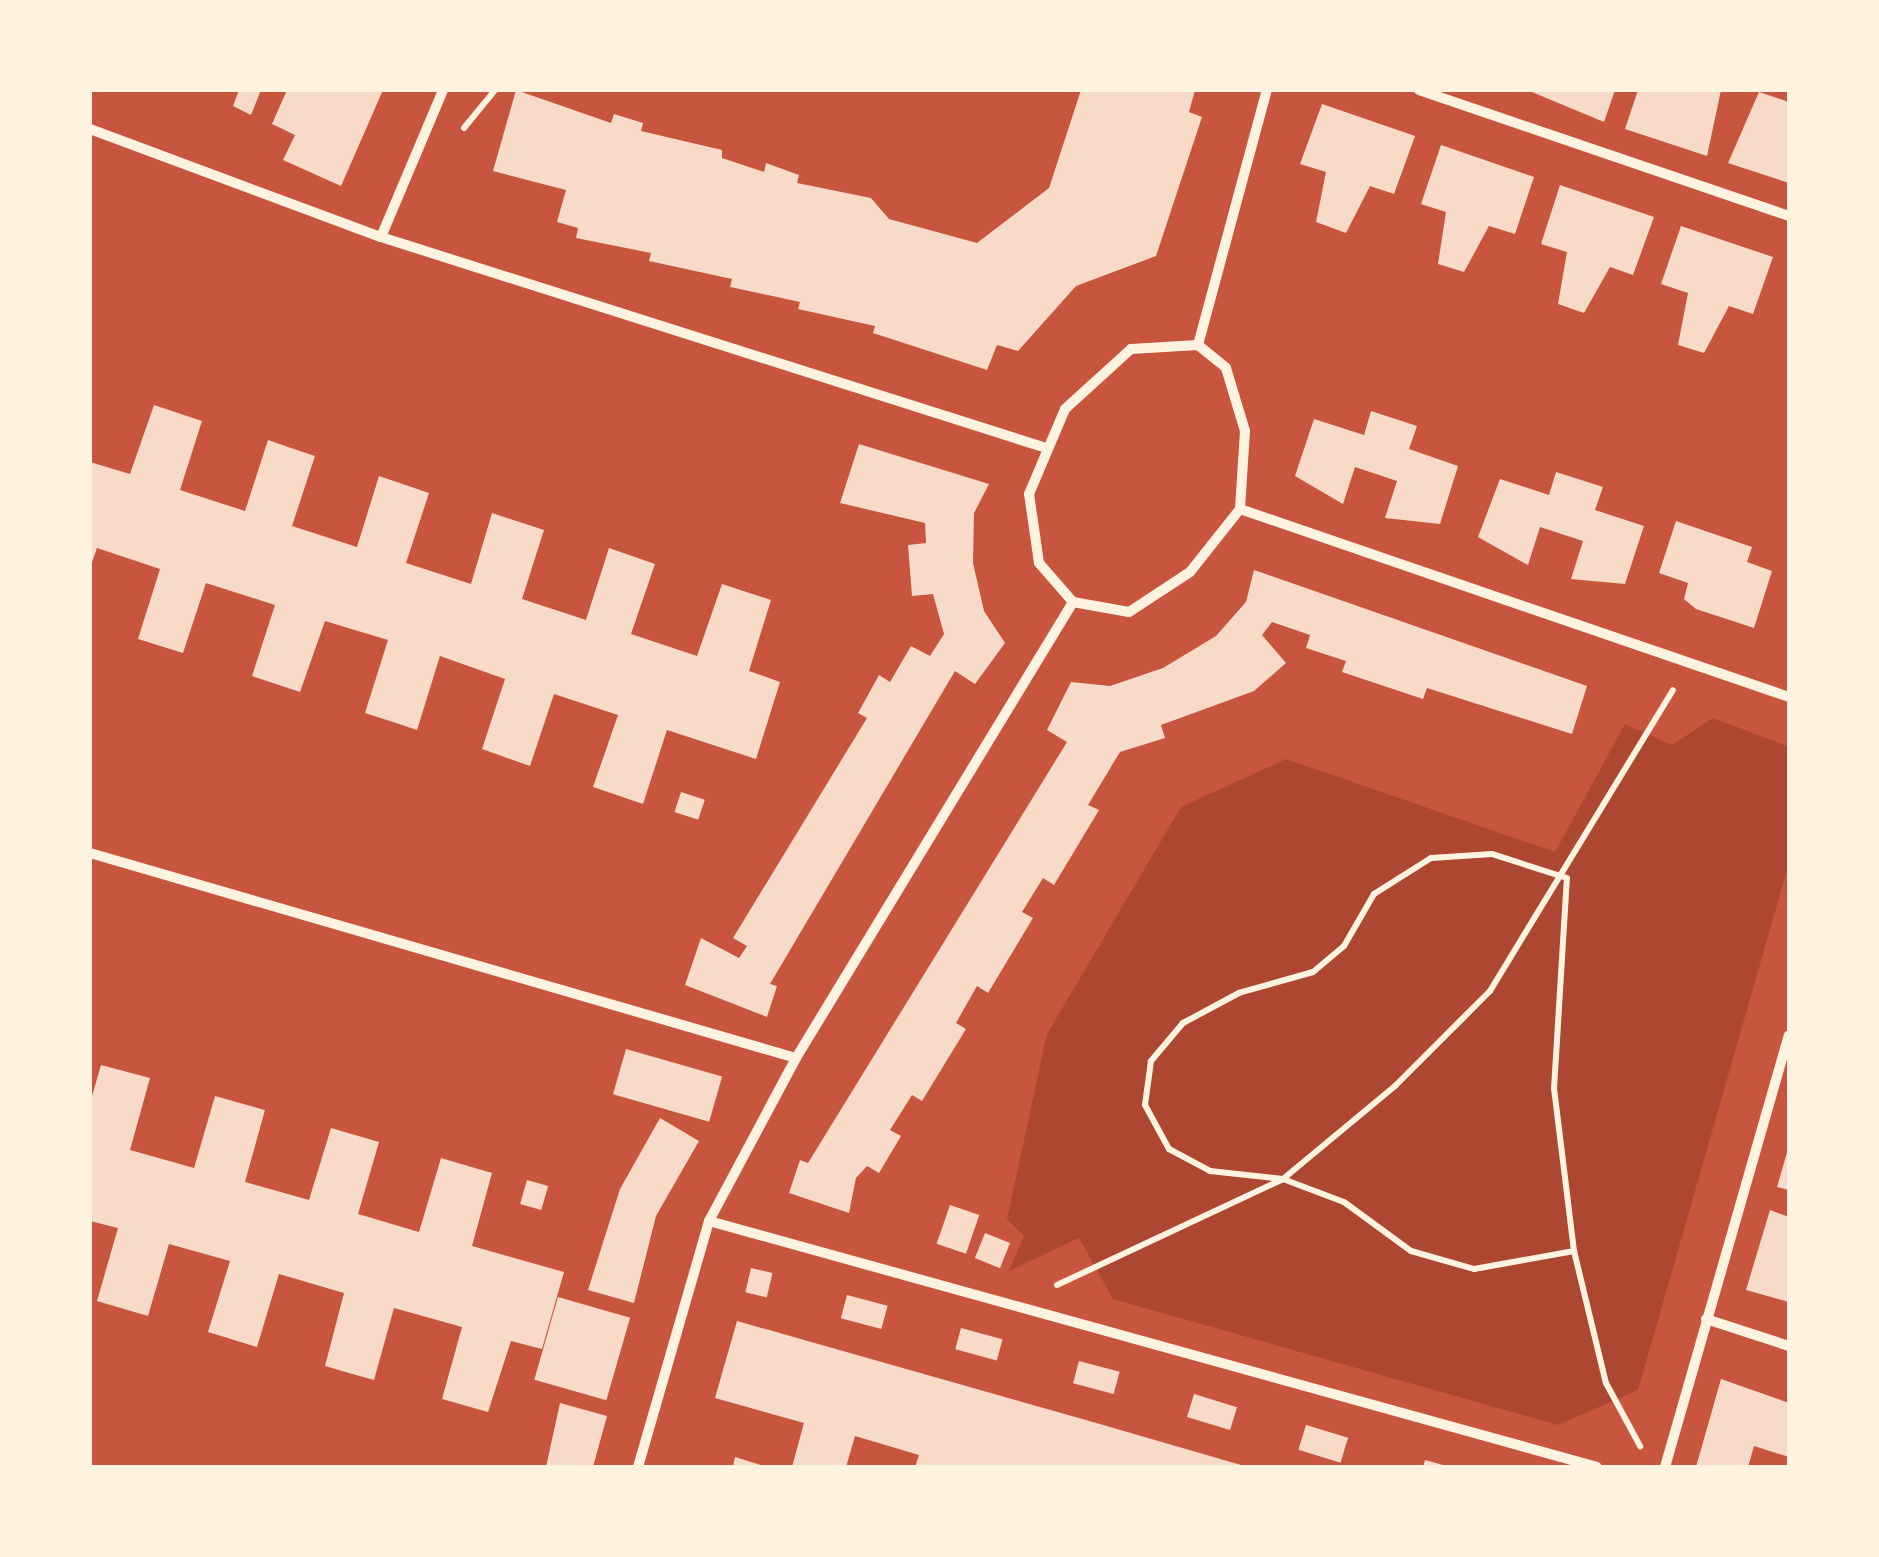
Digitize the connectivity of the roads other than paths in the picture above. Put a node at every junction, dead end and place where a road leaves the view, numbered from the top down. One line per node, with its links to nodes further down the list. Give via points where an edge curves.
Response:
1 (443, 90): 6 (street)
2 (1267, 90): 7 (street)
3 (1419, 90): 5 (street)
4 (90, 129): 6 (street)
5 (1789, 216)
6 (381, 238): 8 (street)
7 (1198, 345): 8 (street, via 1131,348 1065,409); 9 (street, via 1226,368 1245,431)
8 (1046, 448): 10 (street, via 1029,494 1039,563)
9 (1240, 509): 10 (street, via 1190,572 1130,612); 11 (street)
10 (1073, 602): 14 (street)
11 (1789, 697)
12 (90, 853): 14 (street)
13 (1789, 1035): 16 (street)
14 (796, 1058): 15 (street)
15 (709, 1222): 18 (street); 19 (street)
16 (1706, 1319): 17 (street); 20 (street)
17 (1789, 1346)
18 (638, 1467)
19 (1596, 1467)
20 (1665, 1467)

